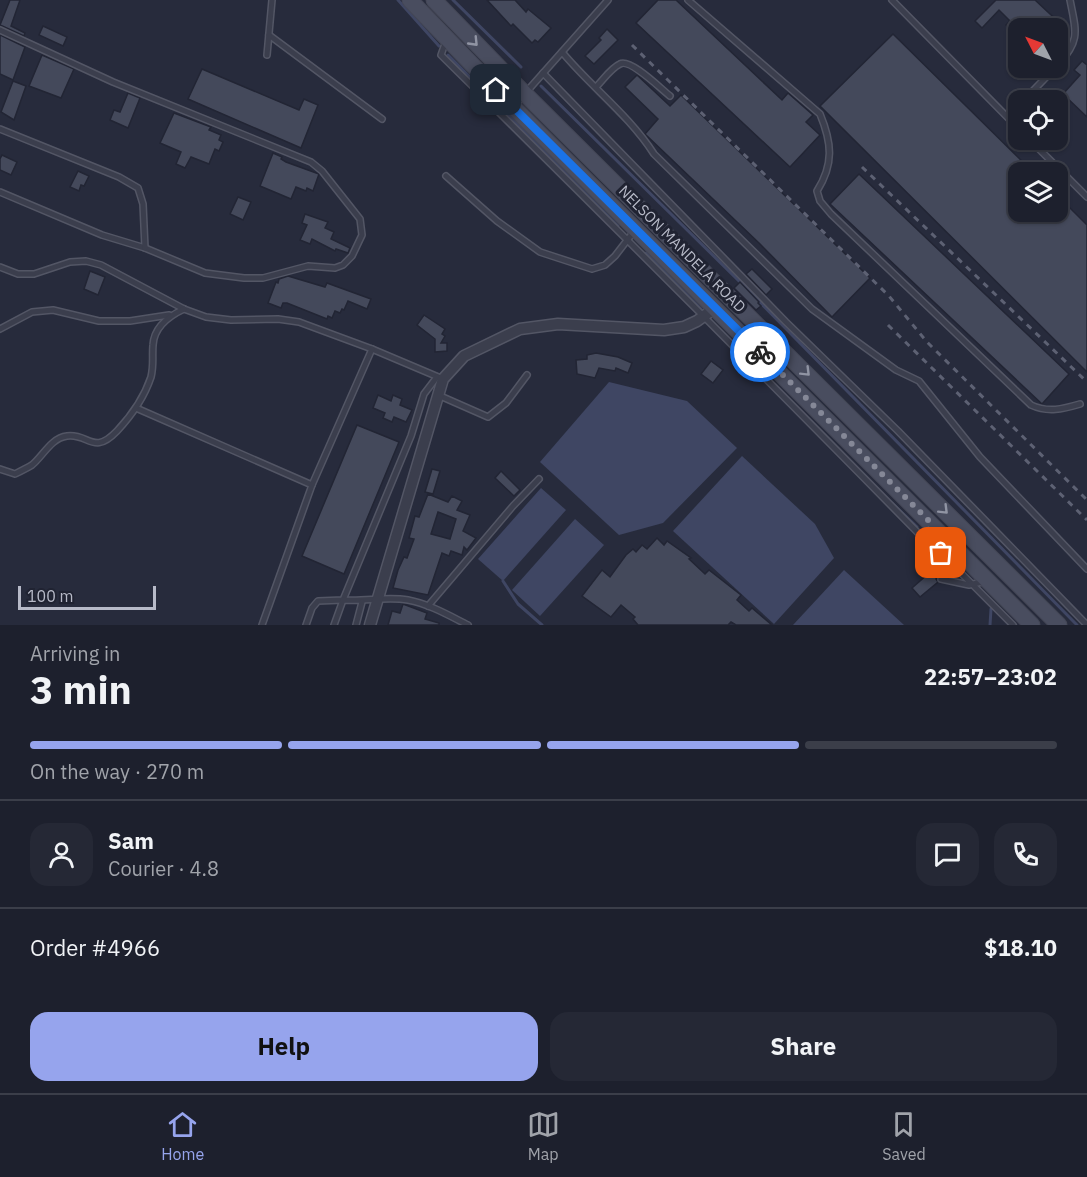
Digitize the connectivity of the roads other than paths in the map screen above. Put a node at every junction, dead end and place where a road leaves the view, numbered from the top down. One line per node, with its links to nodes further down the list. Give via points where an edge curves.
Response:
1 (272, 0): 9 (lane)
2 (410, 0): 10 (main road, NELSON MANDELA ROAD)
3 (434, 0): 18 (main road, NELSON MANDELA ROAD, one-way to 18)
4 (608, 0): 11 (lane)
5 (688, 0): 39 (lane, via 820,114 830,152 826,176 817,191 831,214 1031,405 1041,410 1058,410)
6 (892, 0): 21 (lane)
7 (1070, 0): 12 (lane, via 1076,34)
8 (0, 30): 29 (lane, via 113,82 311,162 362,225 362,235 343,265 308,266 262,278 212,275)
9 (269, 35): 13 (lane); 22 (lane)
10 (447, 39): 20 (main road, NELSON MANDELA ROAD); 28 (lane, via 441,55)
11 (562, 52): 14 (lane); 16 (lane)
12 (1068, 52)
13 (267, 55)
14 (543, 73): 18 (lane); 64 (lane)
15 (1045, 78): 17 (lane)
16 (596, 87): 19 (lane, via 619,64 625,63); 46 (lane, via 654,154 812,309 896,370 919,381 980,457)
17 (1033, 90)
18 (525, 94): 20 (lane); 63 (main road, NELSON MANDELA ROAD, one-way to 63)
19 (670, 96)
20 (513, 107): 28 (main road, NELSON MANDELA ROAD)
21 (1008, 117)
22 (382, 119)
23 (0, 129): 29 (lane, via 138,188 143,204)
24 (1040, 150): 27 (lane)
25 (446, 176): 28 (lane, via 497,222 540,252 592,269 605,266)
26 (0, 192): 29 (lane, via 84,228)
27 (1087, 197)
28 (631, 235): 32 (main road, NELSON MANDELA ROAD)
29 (144, 248)
30 (0, 267): 31 (lane, via 18,274 34,274 86,261)
31 (184, 309): 33 (lane); 35 (lane, via 231,320 299,322)
32 (709, 312): 37 (street, via 684,327 664,330 558,324 520,329 464,356); 44 (main road, NELSON MANDELA ROAD); 45 (lane)
33 (171, 315): 34 (lane, via 99,321 53,310 32,312); 40 (lane, via 156,332 151,375)
34 (0, 329)
35 (372, 349): 37 (lane); 43 (lane)
36 (527, 375): 38 (lane, via 506,403 488,417)
37 (440, 378): 38 (street); 52 (lane, via 424,394 411,436)
38 (438, 395): 51 (street)
39 (1080, 404)
40 (136, 408): 41 (lane, via 108,439 92,443 68,436 58,439 32,465 15,474); 43 (lane)
41 (0, 469)
42 (539, 479): 54 (lane)
43 (312, 485): 55 (lane)
44 (930, 522): 45 (lane); 49 (main road, NELSON MANDELA ROAD)
45 (926, 541): 47 (lane, via 924,549); 50 (lane)
46 (1087, 569)
47 (932, 571)
48 (941, 579): 50 (lane)
49 (988, 581): 50 (lane); 62 (main road, NELSON MANDELA ROAD)
50 (971, 584): 61 (lane)
51 (377, 599): 53 (lane); 54 (lane); 59 (street)
52 (343, 600): 53 (lane); 56 (lane, via 318,601); 57 (lane)
53 (362, 602): 58 (lane)
54 (428, 606): 60 (lane)
55 (262, 625)
56 (306, 625)
57 (334, 625)
58 (356, 625)
59 (370, 625)
60 (468, 625)
61 (1013, 625)
62 (1032, 625)
63 (1059, 625)
64 (1087, 625)

